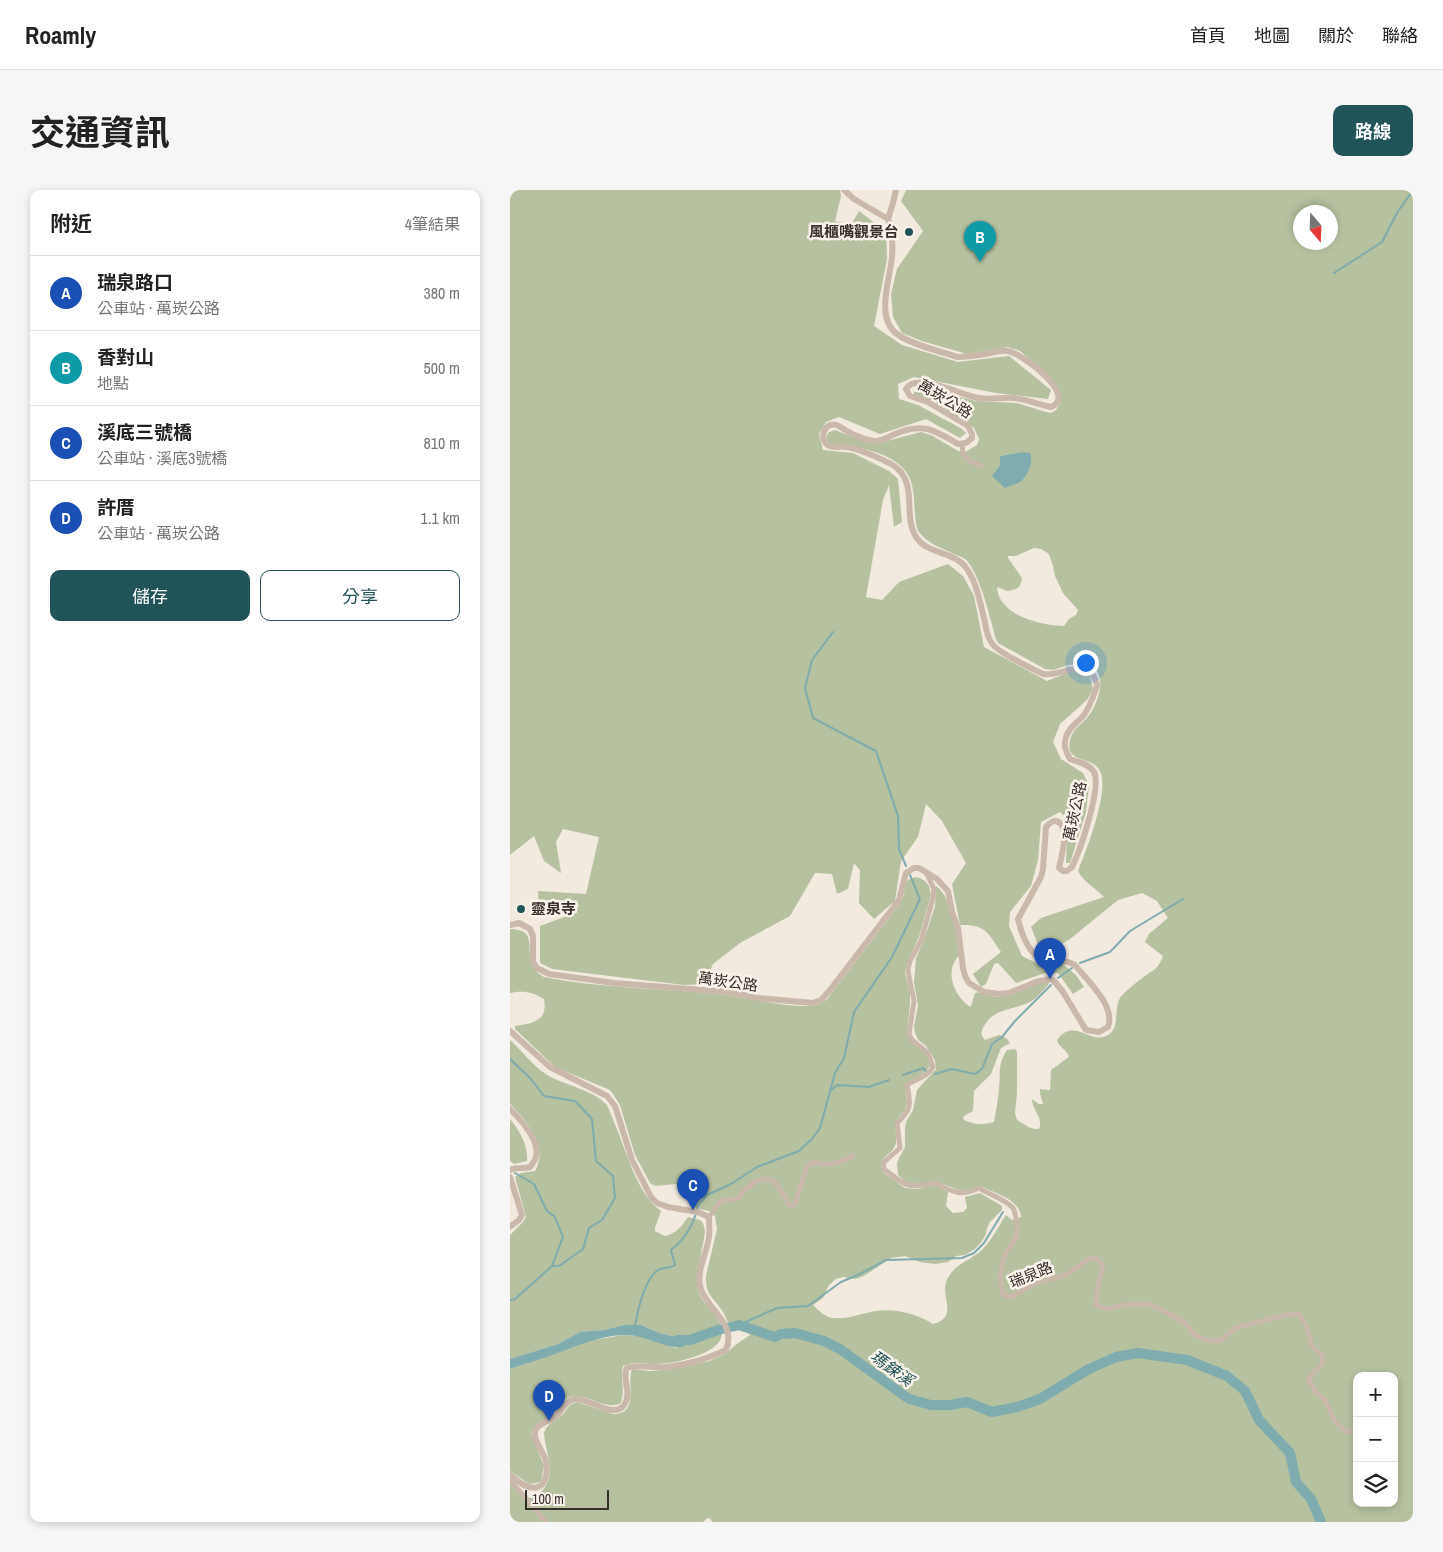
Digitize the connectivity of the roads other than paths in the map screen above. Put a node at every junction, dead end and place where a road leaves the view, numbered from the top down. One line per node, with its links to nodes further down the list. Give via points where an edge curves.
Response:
1 (844, 190): 3 (street)
2 (896, 190): 3 (street)
3 (888, 220): 4 (street, 萬崁公路, via 892,252 885,302 892,330 902,338 958,357 1002,350 1014,352 1048,377 1058,392 1057,404 1051,407 1015,398 968,396 918,382 908,386 906,390 910,396 928,402 968,426 972,438)
4 (962, 444): 5 (street, via 963,454); 6 (street, 萬崁公路, via 924,428 903,430 876,441 832,424 826,427 823,435 832,447 854,448 901,473 906,482 911,525 916,538 929,549 958,560 966,568 995,647 1043,674 1085,669 1095,679 1094,694 1083,717 1070,730 1065,746 1070,759 1089,766 1095,774 1096,784 1086,831 1072,867 1063,871 1059,868 1063,828 1056,821 1048,824 1041,877 1018,919 1023,938 1038,958 1069,961 1075,965 1106,1005 1110,1018 1108,1027 1099,1032 1086,1030 1054,981 1036,982 999,994 984,992 969,983 963,968 958,928 948,891 938,879)
5 (982, 466)
6 (925, 872): 7 (street, 萬崁公路, via 914,868 906,873 900,900 830,990 813,1003 549,974 534,962 530,928 519,923); 15 (street, 瑞泉路, via 934,889 921,941 908,969 914,1001 909,1034 928,1053 933,1067 926,1075 907,1085 909,1110 897,1123 900,1148 883,1164 884,1169 905,1186 935,1183 961,1194 979,1188 1013,1207 1018,1232 1003,1260 1000,1285 1007,1297 1036,1283 1066,1275 1090,1258 1096,1258 1103,1265 1096,1305 1107,1308 1148,1304 1185,1323 1196,1336 1210,1341 1220,1340 1235,1328 1299,1314 1312,1346 1323,1356 1322,1364 1308,1379 1325,1400 1335,1422 1347,1432)
7 (510, 925)
8 (510, 1031): 13 (street, via 550,1068 608,1096 632,1160 651,1197 668,1207 695,1211)
9 (510, 1109): 11 (street, via 530,1133 536,1145 536,1157 530,1167)
10 (853, 1156): 13 (street, via 838,1164 814,1162 807,1166 792,1206 774,1181 767,1178 748,1186 737,1199 718,1202)
11 (510, 1170)
12 (510, 1177): 14 (street, via 522,1215)
13 (709, 1218): 16 (street, via 700,1287 729,1334 726,1350 671,1366 627,1368 624,1373 628,1393 620,1409 602,1408 572,1399 557,1416 541,1424 535,1432 546,1461 547,1470 541,1486 527,1487)
14 (510, 1227)
15 (1353, 1430)
16 (512, 1476): 17 (street, via 511,1481)
17 (546, 1522)

